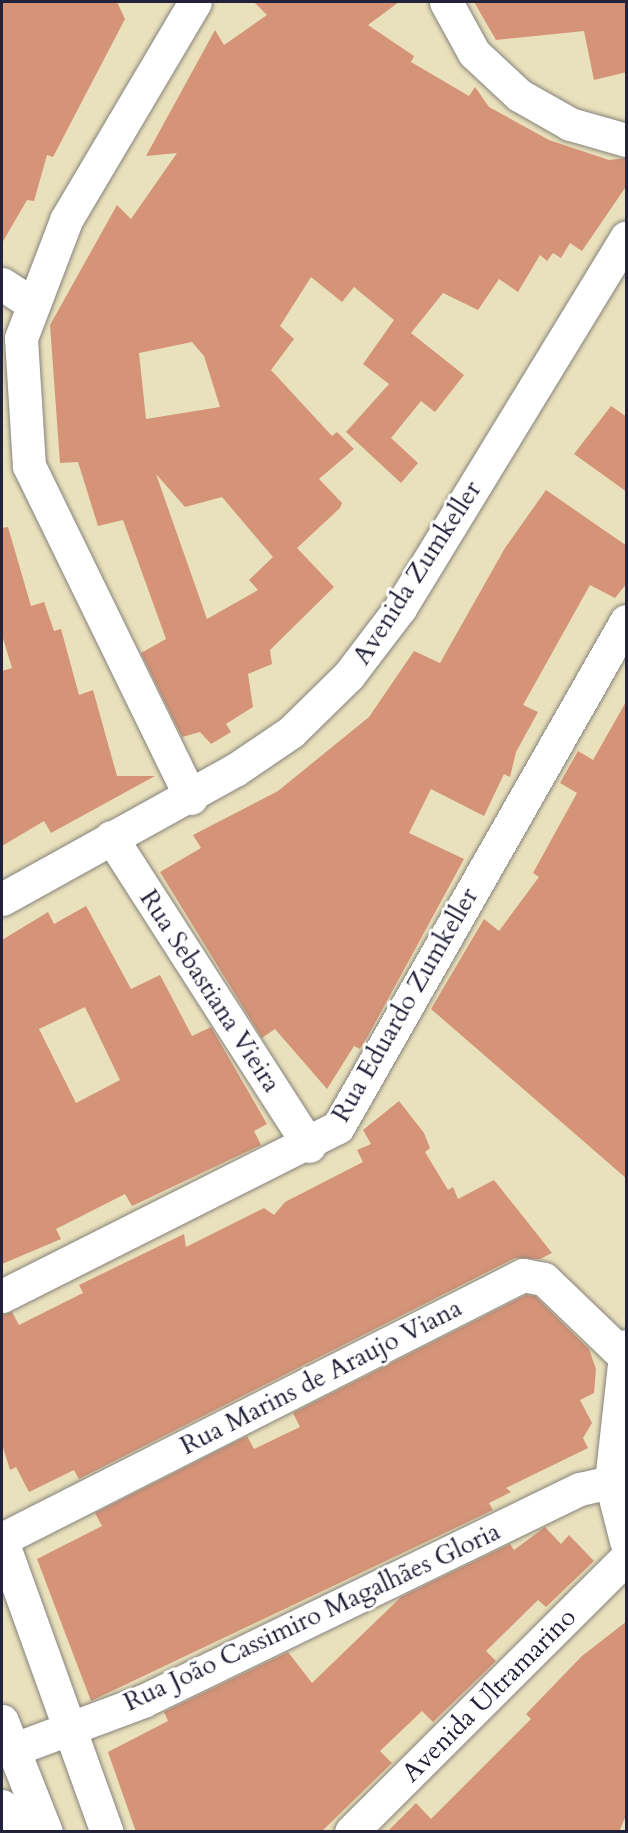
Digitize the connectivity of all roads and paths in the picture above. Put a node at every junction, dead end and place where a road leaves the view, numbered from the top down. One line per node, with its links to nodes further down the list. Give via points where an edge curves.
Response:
1 (195, 2): 6 (street, via 66,220)
2 (446, 2): 3 (street, via 474,53 519,95 570,124)
3 (627, 140)
4 (627, 238): 8 (street, Avenida Zumkeller, via 400,608 349,675 291,732)
5 (2, 284): 6 (street)
6 (33, 304): 8 (street, via 21,338 29,466)
7 (627, 621): 11 (street, Rua Eduardo Zumkeller, via 338,1127)
8 (191, 798): 9 (street, Avenida Zumkeller)
9 (111, 837): 10 (street, Avenida Zumkeller); 11 (street, Rua Sebastiana Vieira)
10 (2, 899)
11 (309, 1146): 12 (street, Rua Eduardo Zumkeller)
12 (2, 1296)
13 (625, 1351): 14 (street); 15 (street, Rua Marins de Araujo Viana, via 544,1279 523,1275)
14 (611, 1482): 16 (street); 18 (street, Rua João Cassimiro Magalhães Gloria, via 580,1490 143,1701)
15 (2, 1540): 18 (street)
16 (627, 1541)
17 (627, 1558): 24 (street, Avenida Ultramarino)
18 (72, 1728): 19 (street, Rua João Cassimiro Magalhães Gloria); 23 (street)
19 (7, 1735): 22 (street)
20 (2, 1806): 21 (street)
21 (12, 1832)
22 (46, 1832)
23 (107, 1832)
24 (351, 1832)

